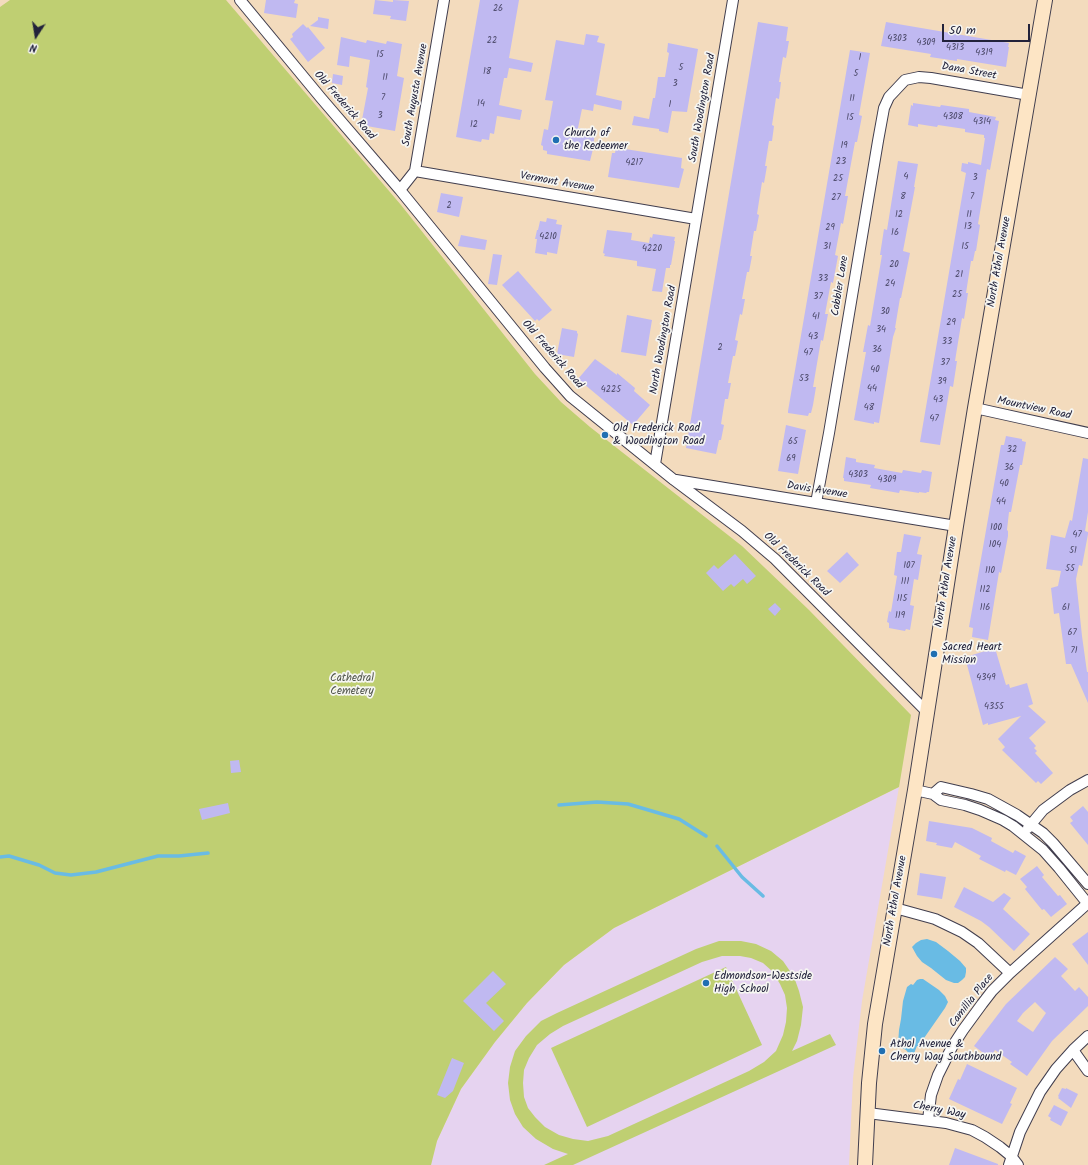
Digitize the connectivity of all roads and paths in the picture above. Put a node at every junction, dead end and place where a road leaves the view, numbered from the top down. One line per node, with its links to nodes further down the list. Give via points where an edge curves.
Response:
1 (240, 0): 8 (street, Old Frederick Road)
2 (444, 0): 7 (street, South Augusta Avenue)
3 (733, 0): 9 (street, South Woodington Road)
4 (1045, 0): 6 (street, North Athol Avenue)
5 (905, 80): 6 (street, Dana Street, via 931,78); 14 (street, Cobbler Lane, via 888,97 884,108)
6 (1029, 95): 10 (street, North Athol Avenue)
7 (415, 171): 8 (street, South Augusta Avenue); 9 (street, Vermont Avenue)
8 (400, 190): 12 (street, Old Frederick Road, via 570,396)
9 (696, 219): 12 (street, North Woodington Road)
10 (975, 408): 11 (street, Mountview Road); 15 (street, North Athol Avenue)
11 (1088, 433)
12 (654, 464): 13 (street, Old Frederick Road)
13 (674, 480): 14 (street, Davis Avenue); 16 (street, Old Frederick Road, via 775,559)
14 (816, 503): 15 (street, Davis Avenue)
15 (956, 526): 16 (street, North Athol Avenue)
16 (927, 712): 18 (street, North Athol Avenue)
17 (1088, 780): 20 (street, via 1043,810)
18 (915, 790): 19 (street); 24 (street, North Athol Avenue)
19 (933, 794): 20 (street, via 941,787 988,799); 21 (street, via 941,800 966,805 993,816)
20 (1031, 824): 21 (street); 22 (street, via 1053,843)
21 (1023, 834): 23 (street, via 1043,850)
22 (1088, 884)
23 (1088, 904): 25 (street, Camillia Place)
24 (895, 908): 25 (street, via 935,919 962,932); 29 (street, North Athol Avenue, via 875,1024)
25 (1010, 973): 30 (street, Camillia Place, via 992,991 952,1047 935,1082)
26 (1088, 1036): 27 (street)
27 (1073, 1050): 28 (street); 31 (street, via 1040,1092)
28 (1088, 1071)
29 (868, 1113): 30 (street, Cherry Way); 32 (street, North Athol Avenue)
30 (928, 1120): 31 (street, Cherry Way, via 972,1130 985,1137)
31 (1010, 1160): 33 (street, Cherry Way)
32 (865, 1165)
33 (1018, 1165)

